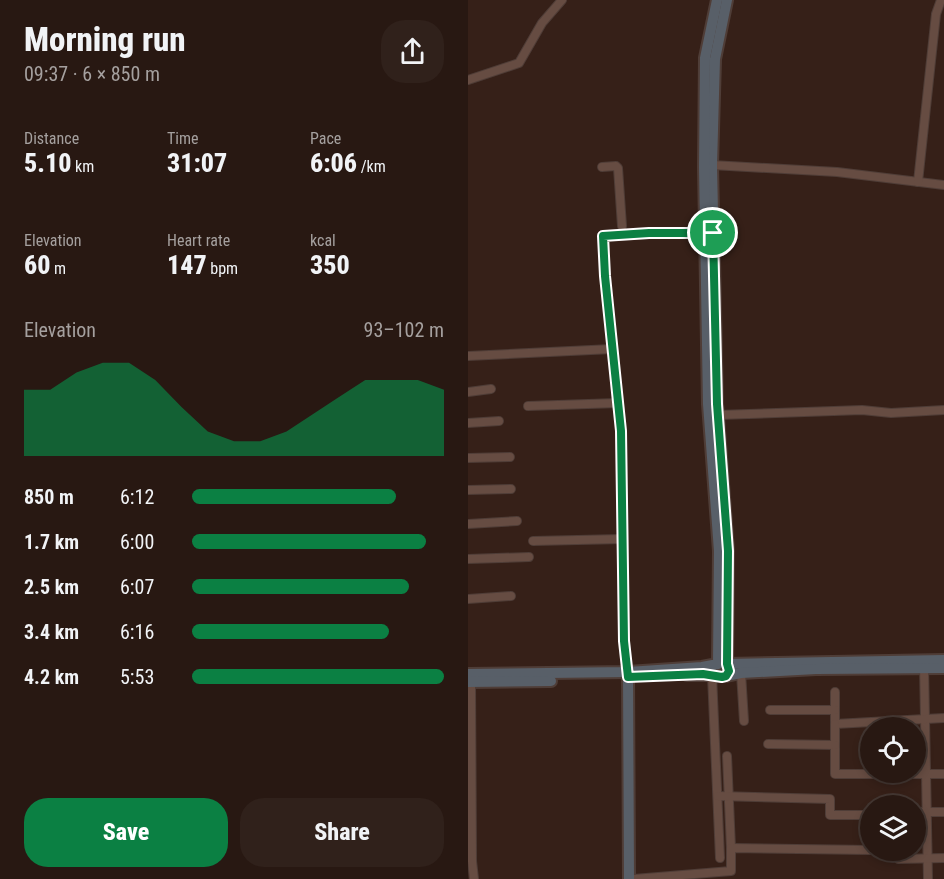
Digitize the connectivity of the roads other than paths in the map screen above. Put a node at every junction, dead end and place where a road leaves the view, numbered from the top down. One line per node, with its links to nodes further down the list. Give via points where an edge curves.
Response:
1 (562, 0): 5 (street, via 542,23 519,63)
2 (717, 0): 11 (street, via 705,58)
3 (727, 0): 6 (street, via 715,59)
4 (940, 0): 8 (street)
5 (468, 80)
6 (712, 165): 8 (street, via 837,172); 11 (street)
7 (603, 167): 10 (street, via 618,168)
8 (918, 182): 9 (street)
9 (944, 185)
10 (622, 231): 11 (street); 12 (street, via 603,236)
11 (709, 233): 19 (street); 37 (street, via 708,404 719,551)
12 (612, 349): 13 (street); 16 (street)
13 (468, 357)
14 (491, 389): 15 (street)
15 (468, 392)
16 (618, 403): 17 (street); 28 (street)
17 (528, 406)
18 (944, 410): 19 (street)
19 (718, 414): 37 (street, via 728,551)
20 (499, 421): 21 (street)
21 (468, 423)
22 (510, 457): 23 (street)
23 (468, 458)
24 (511, 489): 25 (street)
25 (468, 490)
26 (517, 521): 27 (street)
27 (468, 524)
28 (622, 539): 29 (street); 39 (street)
29 (533, 541)
30 (529, 557): 31 (street)
31 (468, 559)
32 (511, 596): 33 (street)
33 (468, 599)
34 (944, 660): 35 (street)
35 (924, 664): 36 (street); 37 (street); 38 (street); 44 (street)
36 (944, 668)
37 (720, 671): 38 (street); 39 (street, via 702,667); 56 (street)
38 (741, 673): 47 (street)
39 (628, 674): 40 (street); 69 (street)
40 (469, 679): 63 (street)
41 (835, 692): 42 (street)
42 (835, 710): 43 (street); 49 (street)
43 (770, 711)
44 (925, 717)
45 (944, 718): 46 (street)
46 (926, 719)
47 (744, 721)
48 (860, 723): 49 (street)
49 (836, 724): 51 (street)
50 (768, 744): 51 (street)
51 (835, 745): 53 (street, via 835,774)
52 (727, 756): 57 (street)
53 (860, 774)
54 (944, 774): 55 (street)
55 (926, 775): 58 (street)
56 (718, 796): 57 (street); 64 (street)
57 (729, 796): 60 (street, via 830,799 830,815); 61 (street)
58 (927, 812): 59 (street); 65 (street)
59 (944, 812)
60 (860, 815)
61 (731, 848): 62 (street); 67 (street)
62 (860, 850)
63 (470, 855): 68 (street)
64 (720, 858)
65 (928, 858): 66 (street); 71 (street)
66 (944, 858)
67 (732, 875): 70 (street)
68 (474, 879)
69 (629, 879)
70 (634, 879)
71 (928, 879)

